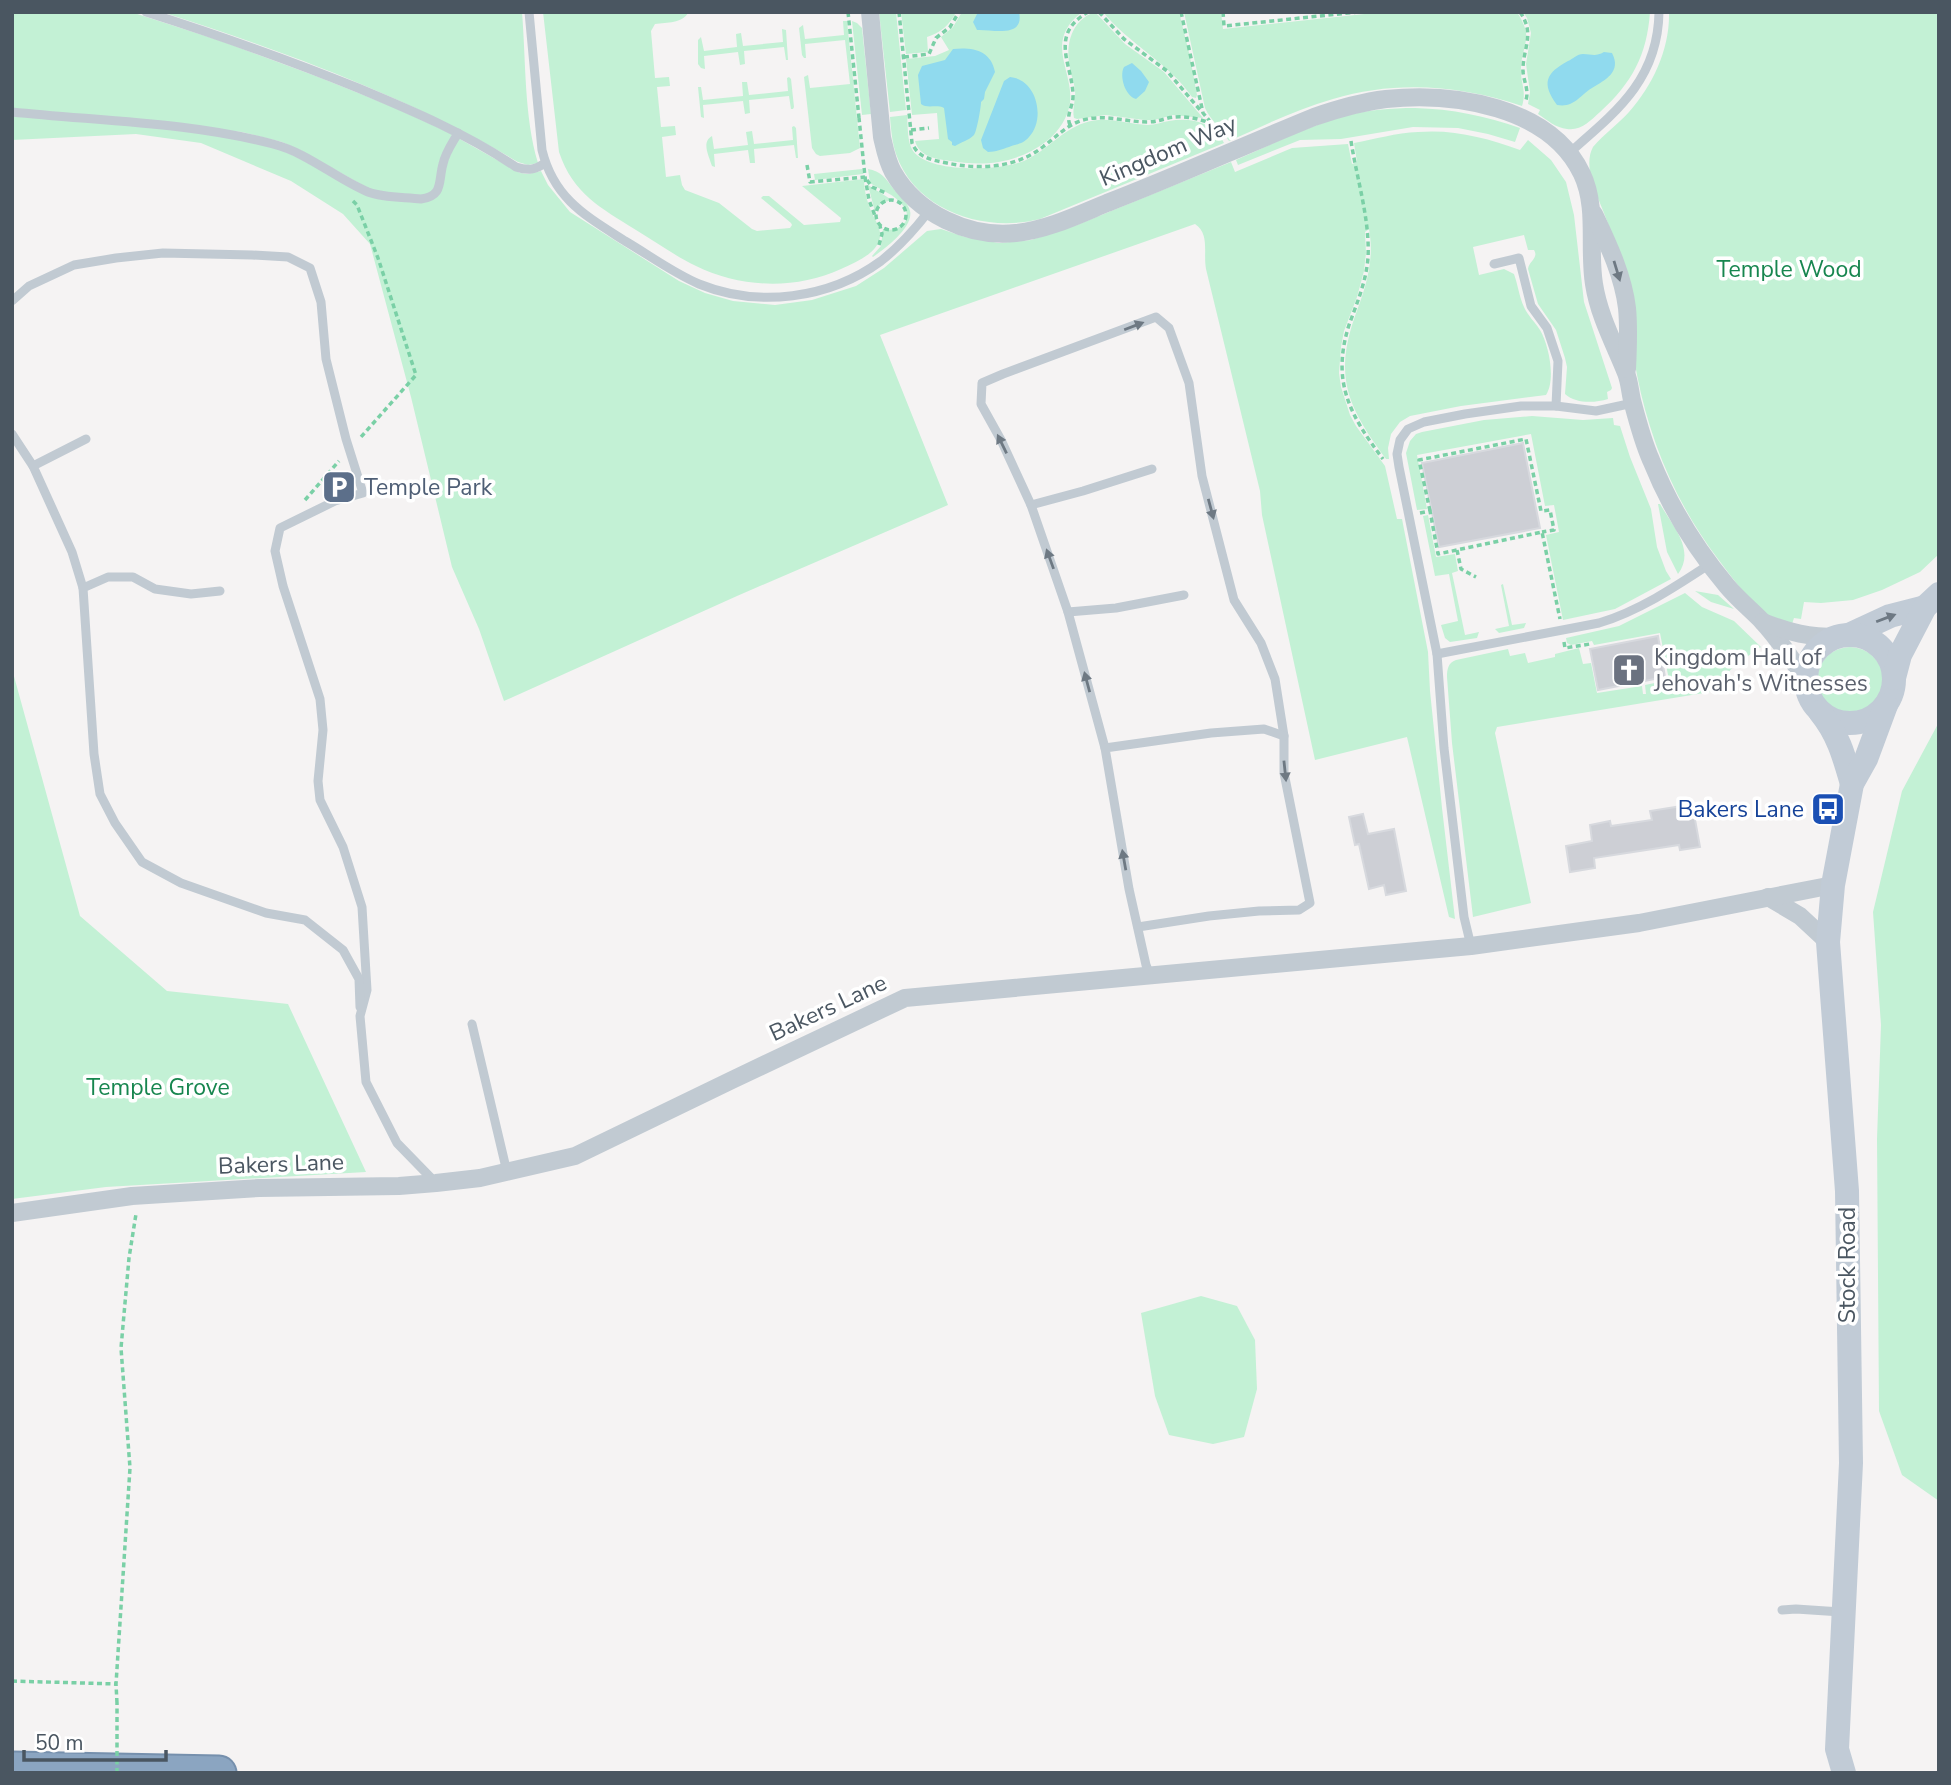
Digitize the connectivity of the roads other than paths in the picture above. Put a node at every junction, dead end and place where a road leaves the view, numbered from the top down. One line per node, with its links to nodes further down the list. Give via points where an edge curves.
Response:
1 (146, 12): 6 (lane, via 324,74)
2 (529, 12): 8 (lane)
3 (870, 12): 10 (street, Kingdom Way, via 886,157 898,180)
4 (1659, 12): 7 (lane, via 1653,53 1639,83 1618,109)
5 (12, 112): 6 (lane, via 157,125 261,141 303,156 371,193 421,199 439,188 442,165)
6 (458, 132): 8 (lane, via 516,167 532,170)
7 (1569, 153): 9 (street, Kingdom Way, via 1585,183); 10 (street, Kingdom Way, via 1543,128 1490,107 1424,98 1387,99 1335,110 1288,127 1033,230 980,231)
8 (545, 163): 10 (lane, via 568,200 588,216 696,283 747,296 796,295 845,282 882,260)
9 (1591, 208): 13 (street, Kingdom Way, via 1597,299); 13 (street, Kingdom Way, one-way to 13, via 1623,289)
10 (929, 211)
11 (1494, 264): 15 (lane, via 1519,258 1531,306 1547,328 1558,361)
12 (12, 301): 43 (lane, via 30,286 74,265 116,258 163,253 252,254 288,257 310,268 321,302 326,359 363,493 335,501 280,528 275,551 320,699 320,800 343,847 362,907 367,990)
13 (1627, 375): 14 (street, Kingdom Way)
14 (1633, 403): 15 (lane, via 1596,411); 21 (street, Kingdom Way, via 1659,478)
15 (1556, 406): 29 (lane, via 1521,406 1424,422 1408,429 1400,440 1397,454)
16 (12, 434): 18 (lane)
17 (86, 439): 18 (lane)
18 (33, 466): 22 (lane)
19 (1152, 468): 20 (lane)
20 (1031, 505): 26 (lane, one-way to 20); 34 (lane, one-way to 34, via 981,404 982,383 1156,317 1169,328 1189,383 1202,476 1234,600 1261,643 1275,679)
21 (1710, 564): 27 (street, Kingdom Way); 29 (lane, via 1618,617)
22 (83, 588): 23 (lane, via 108,577 132,577 155,589 191,594); 43 (lane, via 94,754 100,794 115,823 142,862 181,883 266,913 305,920 343,950 359,979)
23 (220, 591)
24 (1184, 596): 26 (lane)
25 (1932, 600): 28 (main road, one-way to 25); 30 (main road, via 1900,655)
26 (1068, 612): 35 (lane, one-way to 26)
27 (1763, 622): 28 (street, Kingdom Way, via 1796,634); 31 (street, Kingdom Way)
28 (1843, 636): 30 (main road, via 1871,640 1880,647); 31 (main road, via 1827,641 1811,657)
29 (1437, 654): 41 (lane, via 1450,797)
30 (1894, 678): 32 (main road)
31 (1805, 679): 33 (main road, via 1811,702)
32 (1886, 705): 33 (main road, via 1862,722 1839,722); 36 (main road, Stock Road)
33 (1819, 711): 36 (main road, Stock Road, via 1833,728)
34 (1284, 736): 35 (lane, via 1264,729); 39 (lane, one-way to 39, via 1284,773 1310,903 1299,910)
35 (1105, 748): 39 (lane, one-way to 35)
36 (1852, 784): 37 (main road, Stock Road)
37 (1833, 885): 38 (street, Bakers Lane); 40 (main road, Stock Road)
38 (1768, 897): 40 (street, via 1800,916); 41 (street, Bakers Lane, via 1639,923)
39 (1138, 927): 42 (lane)
40 (1828, 942): 49 (main road, Stock Road, via 1847,1191 1851,1463)
41 (1471, 946): 42 (street, Bakers Lane)
42 (1150, 975): 45 (street, Bakers Lane, via 905,998 575,1156)
43 (360, 1016): 46 (lane, via 366,1082 397,1143)
44 (472, 1024): 45 (lane)
45 (507, 1172): 46 (street, Bakers Lane)
46 (436, 1183): 47 (street, Bakers Lane, via 132,1196)
47 (12, 1213)
48 (1782, 1611): 49 (lane)
49 (1843, 1612): 50 (main road, Stock Road)
50 (1840, 1761): 53 (main road, Stock Road)
51 (12, 1769): 52 (highway)
52 (219, 1773)
53 (1825, 1773)

